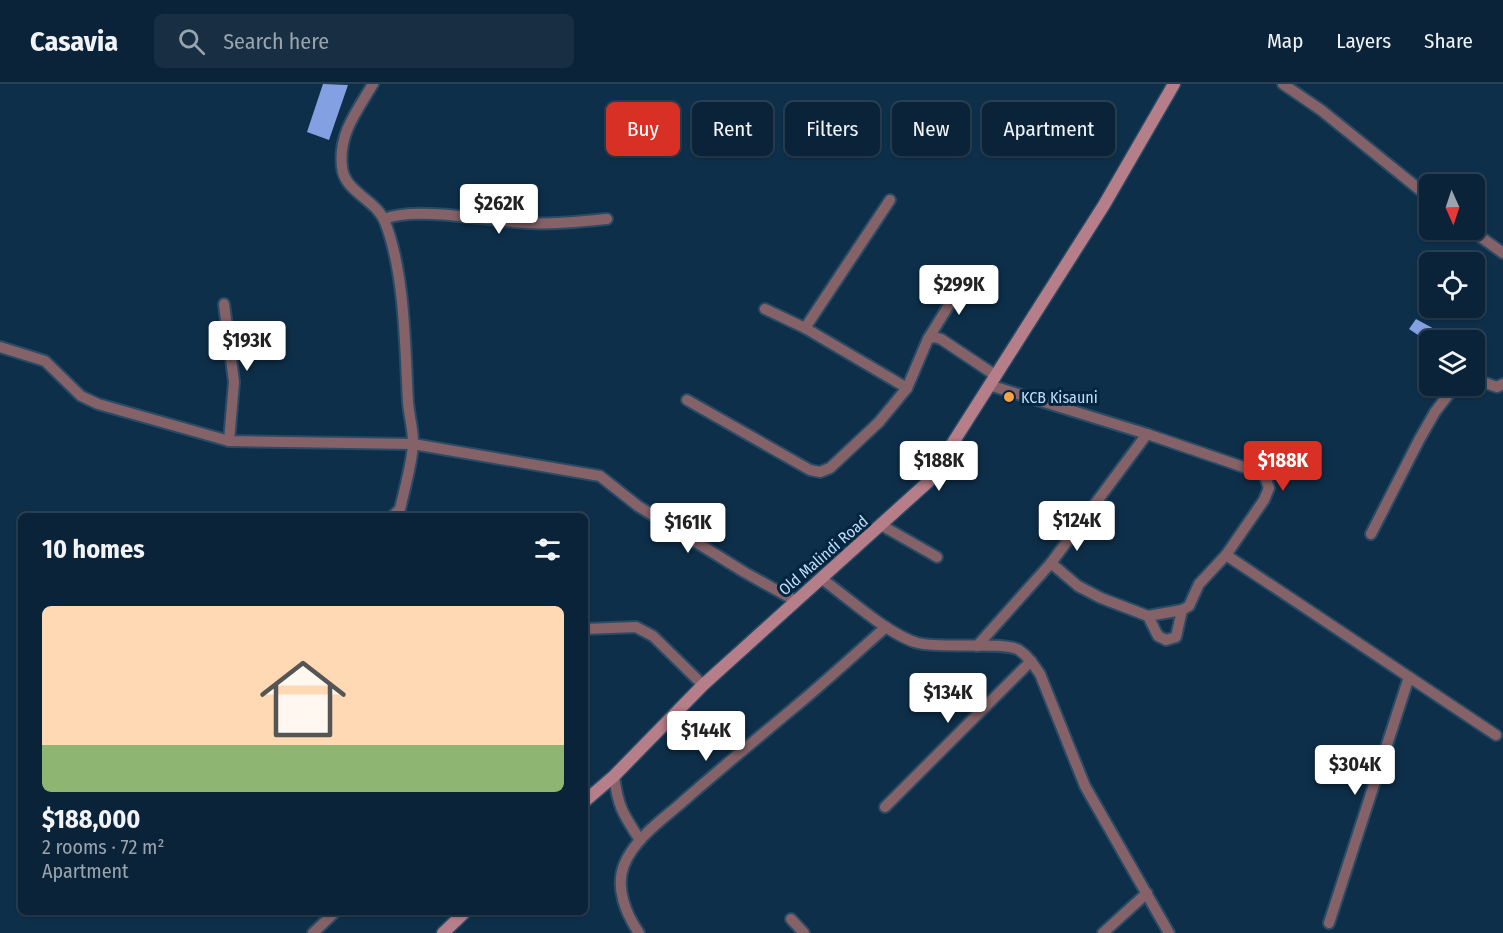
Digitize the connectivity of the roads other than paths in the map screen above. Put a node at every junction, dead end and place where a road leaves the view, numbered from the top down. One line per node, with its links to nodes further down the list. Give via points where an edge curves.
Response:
1 (373, 84): 6 (street, via 342,141 342,170 350,186 379,209)
2 (1174, 84): 16 (main road, Old Malindi Road, via 1104,205)
3 (1283, 84): 4 (street)
4 (1419, 189)
5 (890, 200): 13 (street)
6 (384, 219): 7 (street, via 413,214 532,223); 24 (street, via 396,264)
7 (608, 219)
8 (1485, 240): 9 (street)
9 (1503, 253)
10 (965, 279): 14 (street)
11 (224, 304): 23 (street, via 234,382)
12 (765, 309): 13 (street)
13 (805, 328): 19 (street)
14 (928, 339): 16 (street, via 941,339); 19 (street)
15 (0, 346): 23 (street, via 45,361 81,396 98,405)
16 (992, 380): 22 (street); 26 (main road, Old Malindi Road, via 928,482)
17 (1485, 383): 18 (street, via 1497,387)
18 (1503, 384)
19 (907, 388): 21 (street, via 879,422 830,468 820,472 810,470)
20 (1448, 396): 27 (street, via 1430,421)
21 (687, 400)
22 (1147, 434): 28 (street, via 1264,474 1269,488 1264,500); 30 (street)
23 (229, 441): 24 (street)
24 (413, 444): 25 (street); 32 (street, via 600,476 638,506)
25 (396, 513)
26 (881, 525): 29 (street); 31 (main road, Old Malindi Road)
27 (1371, 534)
28 (1226, 555): 33 (street); 39 (street)
29 (937, 556)
30 (1051, 562): 34 (street, via 1078,586); 37 (street)
31 (822, 579): 32 (main road, Old Malindi Road); 35 (street)
32 (796, 601): 40 (main road, Old Malindi Road)
33 (1182, 610): 34 (street); 34 (street, via 1176,637 1166,640 1158,636)
34 (1148, 616)
35 (886, 627): 37 (street, via 917,643); 45 (street)
36 (588, 629): 40 (street, via 636,627 653,636)
37 (977, 646): 38 (street, via 1017,649)
38 (1031, 661): 44 (street); 46 (street, via 1040,674 1085,786)
39 (1409, 677): 41 (street); 50 (street)
40 (703, 685): 42 (main road, Old Malindi Road)
41 (1496, 735)
42 (614, 776): 43 (main road, Old Malindi Road); 45 (street, via 617,800)
43 (588, 798)
44 (885, 807)
45 (640, 840): 53 (street, via 624,863 621,881 628,914)
46 (1148, 893): 55 (street); 56 (street)
47 (332, 915): 51 (street)
48 (462, 915): 52 (main road)
49 (791, 919): 54 (street)
50 (1329, 923)
51 (313, 933)
52 (444, 933)
53 (639, 933)
54 (804, 933)
55 (1103, 933)
56 (1169, 933)

